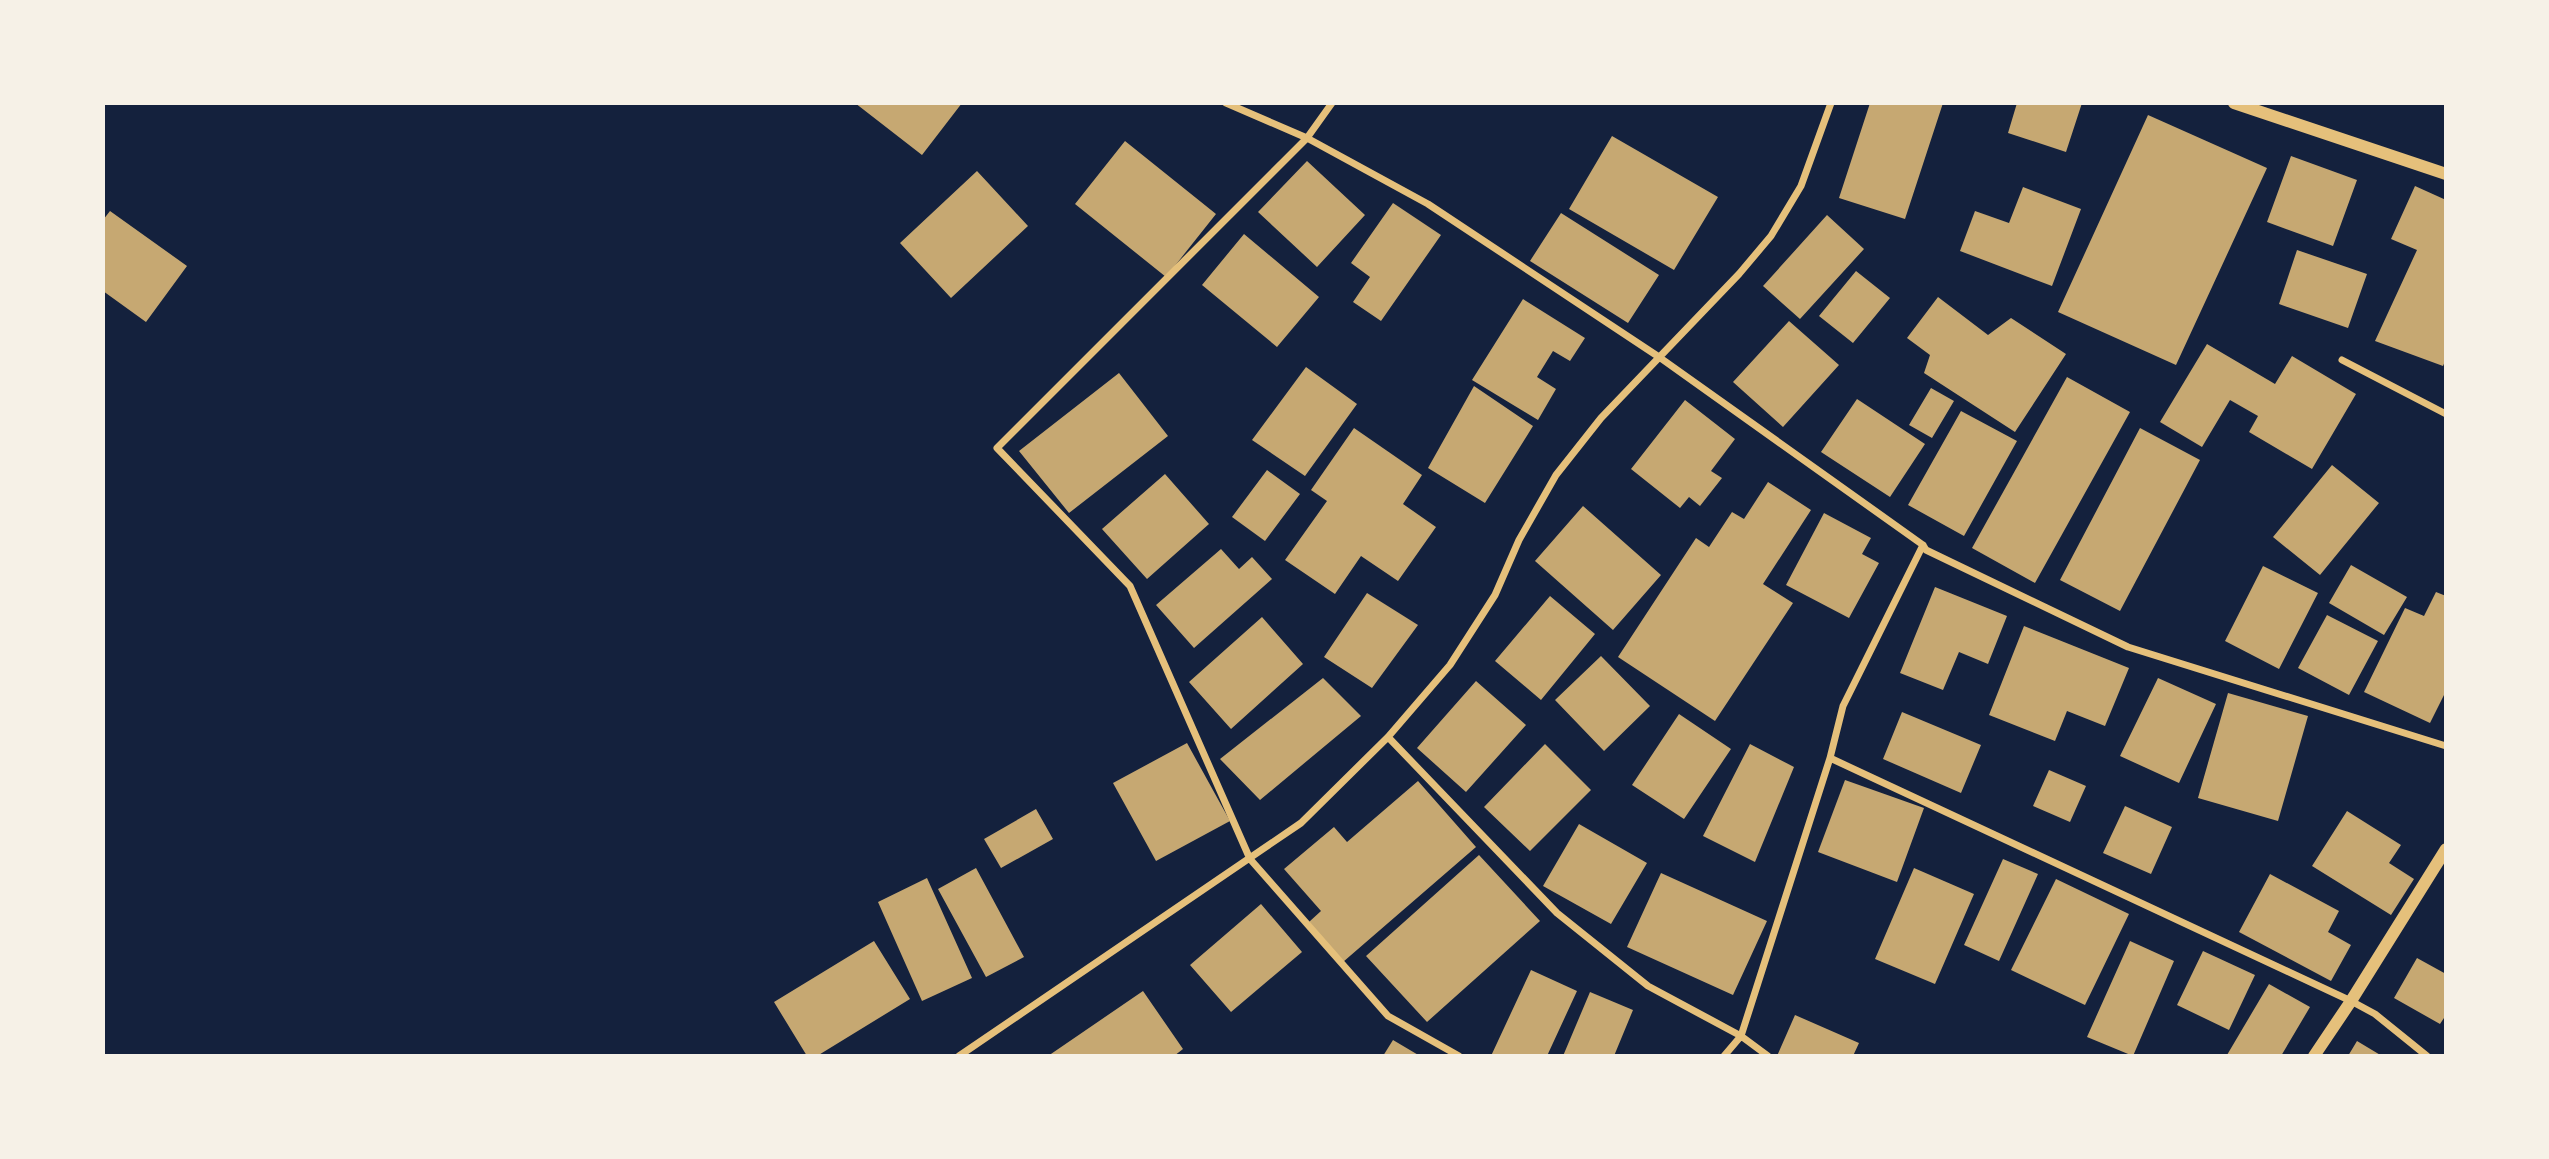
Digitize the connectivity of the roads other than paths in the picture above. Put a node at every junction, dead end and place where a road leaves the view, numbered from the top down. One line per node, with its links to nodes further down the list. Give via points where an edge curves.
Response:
1 (1226, 103): 5 (street)
2 (1332, 103): 5 (street)
3 (1831, 103): 7 (street, via 1801,186 1771,236)
4 (2234, 103): 6 (street)
5 (1307, 138): 7 (street, via 1428,204); 15 (street, via 997,448 1130,586)
6 (2446, 174)
7 (1659, 358): 10 (street); 11 (street, via 1601,418 1556,475 1518,540 1495,595 1458,654)
8 (2342, 360): 9 (street)
9 (2446, 414)
10 (1923, 545): 12 (street, via 2128,646); 13 (street, via 1843,706)
11 (1388, 737): 15 (street, via 1301,823); 17 (street, via 1557,913 1648,986)
12 (2446, 746)
13 (1830, 758): 16 (street); 17 (street)
14 (2446, 849): 16 (street)
15 (1250, 859): 18 (street); 19 (street, via 1388,1016)
16 (2351, 1001): 22 (street); 23 (street, via 2375,1014)
17 (1741, 1036): 20 (street); 21 (street)
18 (959, 1056)
19 (1458, 1056)
20 (1724, 1056)
21 (1768, 1056)
22 (2314, 1056)
23 (2427, 1056)

